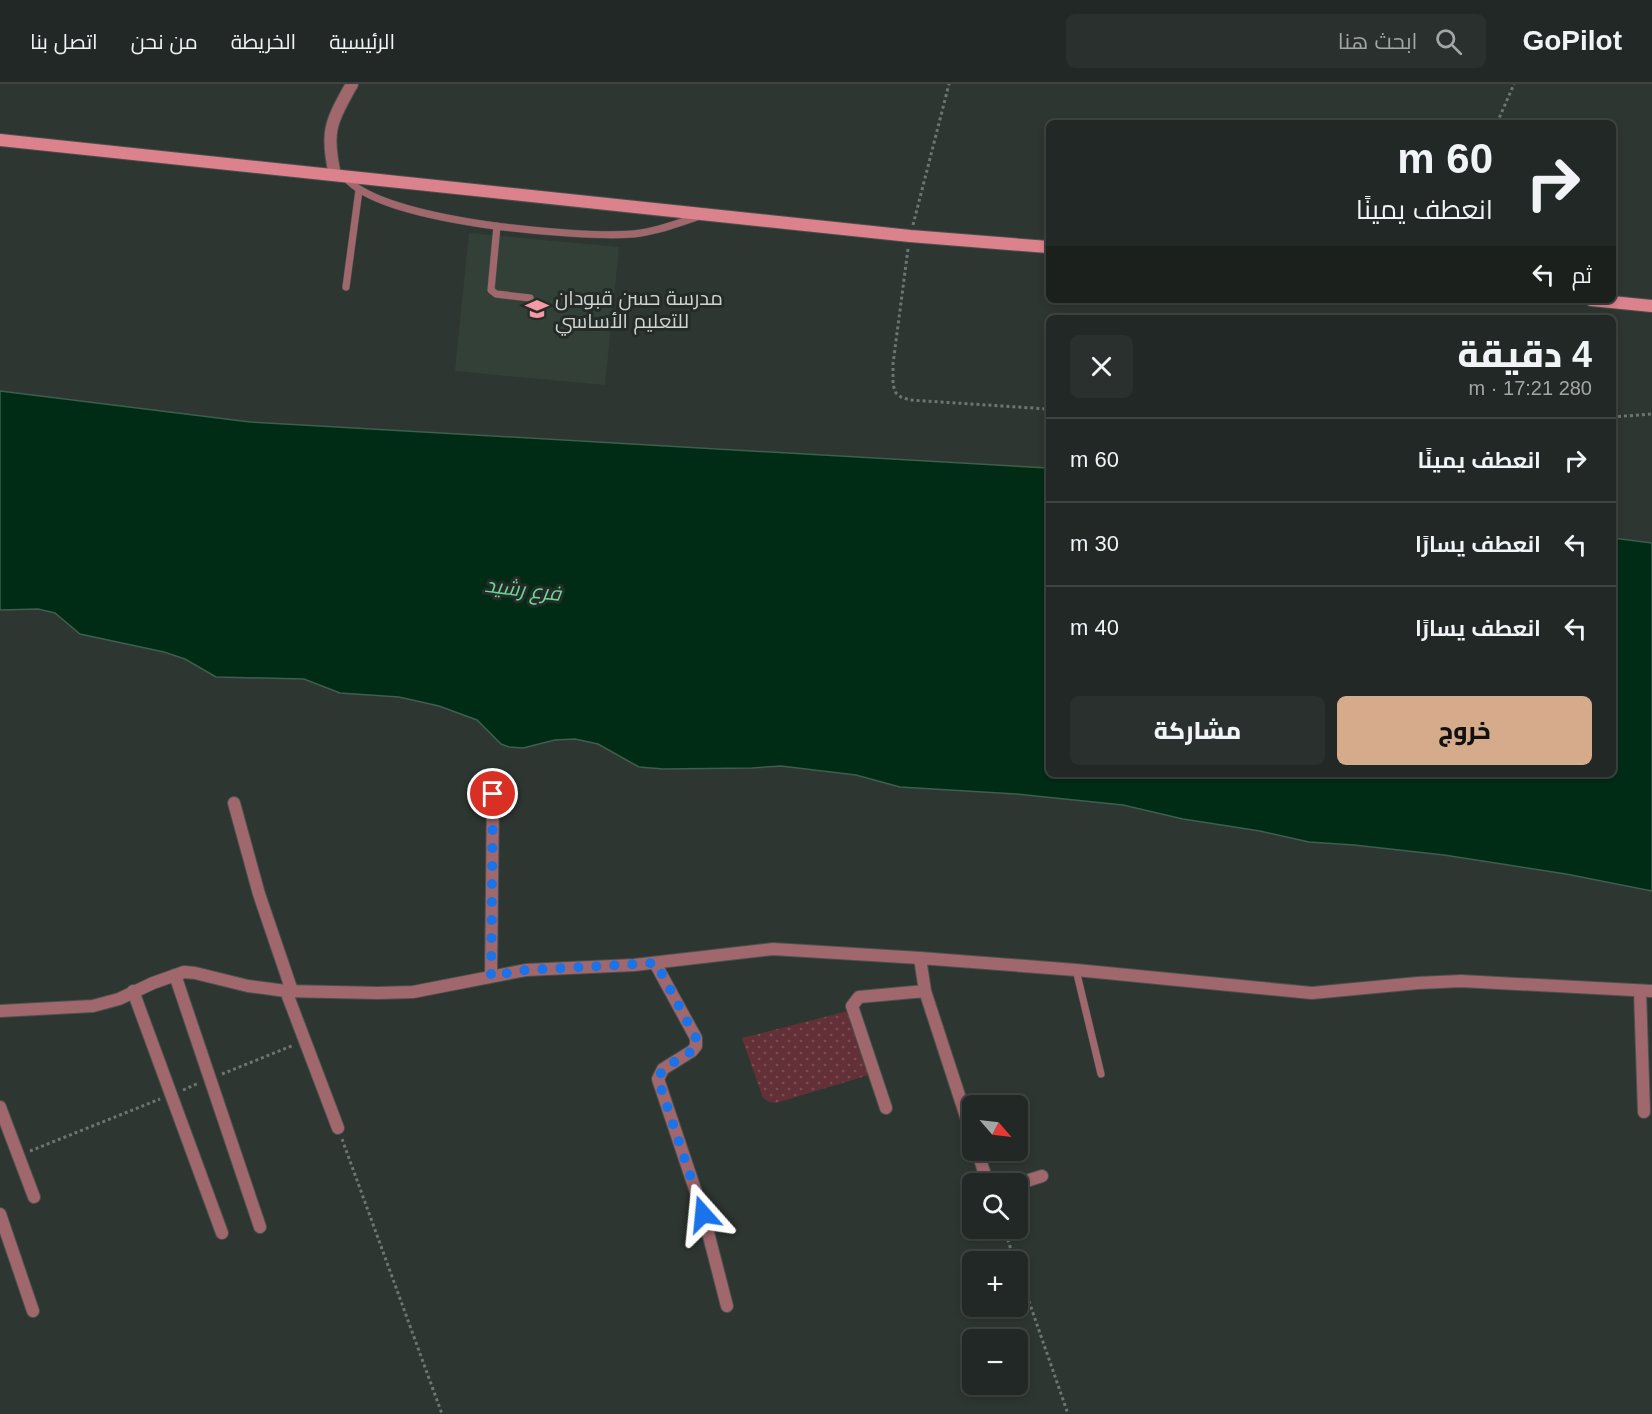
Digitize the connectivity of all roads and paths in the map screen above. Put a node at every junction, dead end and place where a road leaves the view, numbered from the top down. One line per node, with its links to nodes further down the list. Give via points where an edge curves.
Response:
1 (352, 84): 6 (street, via 329,135 329,148)
2 (949, 84): 10 (path)
3 (1514, 84): 4 (path)
4 (1498, 120)
5 (0, 140): 6 (street)
6 (339, 175): 7 (lane); 8 (street)
7 (359, 190): 9 (lane, via 409,210); 12 (lane)
8 (703, 215): 9 (lane, via 634,234); 10 (street)
9 (497, 226): 13 (lane, via 491,290)
10 (910, 236): 11 (street); 16 (path, via 893,364 896,393 910,400)
11 (1046, 247)
12 (346, 287)
13 (530, 298)
14 (1616, 303): 15 (street)
15 (1652, 306)
16 (1046, 409)
17 (1652, 414): 18 (path)
18 (1616, 417)
19 (493, 794): 25 (street)
20 (234, 803): 27 (street)
21 (920, 958): 22 (street, via 773,949); 23 (street); 28 (street)
22 (656, 963): 25 (street, via 526,970); 48 (street, via 696,1038 692,1051 663,1069 658,1079 703,1214)
23 (1076, 970): 29 (street, via 1312,993 1461,981); 32 (lane)
24 (175, 975): 26 (street); 27 (street, via 195,973); 33 (street)
25 (491, 976): 27 (street, via 413,992)
26 (133, 991): 30 (street, via 93,1006); 34 (street)
27 (289, 991): 31 (street)
28 (925, 991): 35 (street); 37 (street, via 859,997 852,1006)
29 (1646, 991): 38 (street)
30 (0, 1011)
31 (305, 1040): 33 (path); 39 (street)
32 (1101, 1074)
33 (209, 1079): 34 (path); 45 (street)
34 (172, 1094): 40 (path); 46 (street)
35 (962, 1104)
36 (0, 1107): 40 (street)
37 (886, 1108)
38 (1644, 1112)
39 (338, 1128): 50 (path)
40 (19, 1155): 43 (street)
41 (1042, 1176): 42 (street)
42 (1028, 1180)
43 (34, 1197)
44 (0, 1214): 49 (street)
45 (260, 1227)
46 (222, 1233)
47 (1028, 1299): 51 (path)
48 (727, 1306)
49 (33, 1311)
50 (442, 1414)
51 (1068, 1414)

